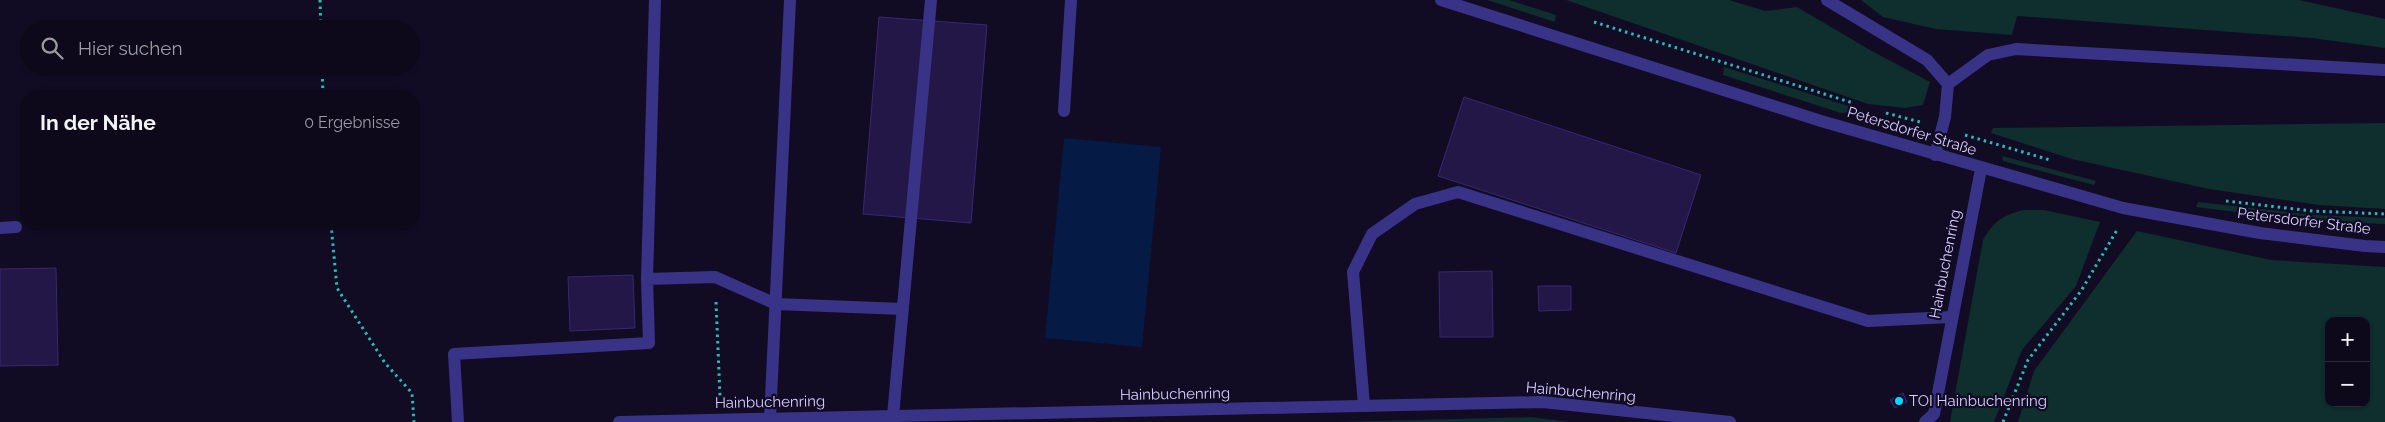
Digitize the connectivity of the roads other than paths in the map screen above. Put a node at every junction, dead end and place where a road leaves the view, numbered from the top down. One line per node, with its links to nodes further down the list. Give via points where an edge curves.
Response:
1 (655, 0): 15 (street)
2 (790, 0): 16 (street)
3 (931, 0): 17 (street)
4 (1071, 0): 9 (street)
5 (1441, 0): 10 (street, Petersdorfer Straße)
6 (1828, 0): 8 (street, via 1927,60)
7 (2385, 70): 8 (street, via 2016,49 1988,55)
8 (1948, 84): 10 (street, via 1945,116)
9 (1064, 111)
10 (1935, 155): 11 (street, Petersdorfer Straße)
11 (1981, 169): 14 (street, Petersdorfer Straße, via 2123,208 2260,233); 18 (street, Hainbuchenring)
12 (16, 227): 13 (street)
13 (0, 228)
14 (2385, 247)
15 (647, 279): 16 (street, via 715,277); 22 (street, via 649,343 454,354)
16 (776, 304): 17 (street); 21 (street)
17 (903, 309): 20 (street)
18 (1951, 317): 19 (street, via 1868,321 1458,192 1415,204 1372,234 1353,272); 25 (street, Hainbuchenring, via 1934,414)
19 (1364, 406): 20 (street, Hainbuchenring); 24 (street, Hainbuchenring, via 1543,402)
20 (894, 416): 21 (street, Hainbuchenring)
21 (770, 419): 23 (street, Hainbuchenring)
22 (458, 422)
23 (619, 422)
24 (1730, 422)
25 (1925, 422)

